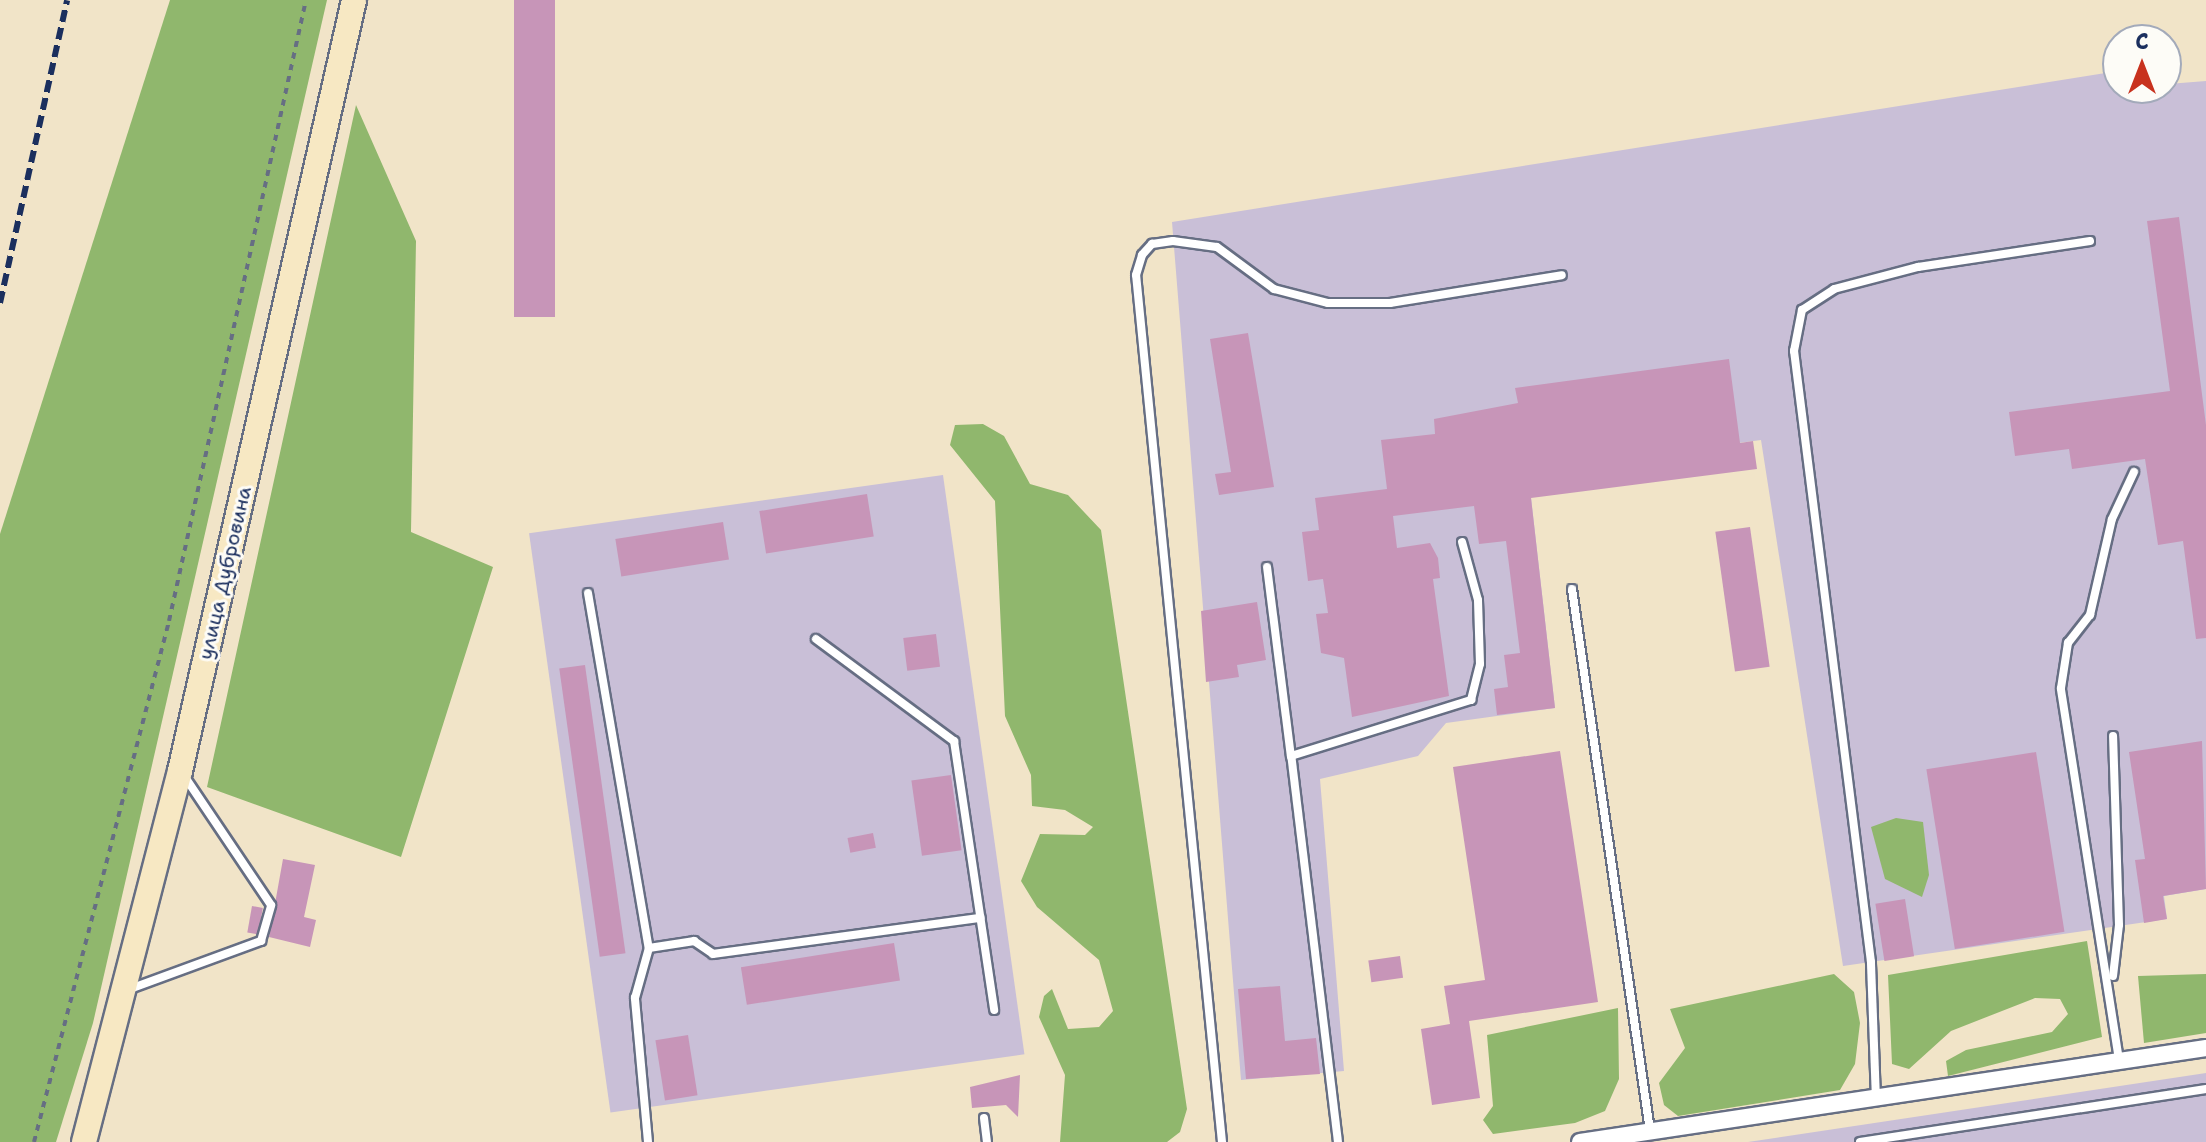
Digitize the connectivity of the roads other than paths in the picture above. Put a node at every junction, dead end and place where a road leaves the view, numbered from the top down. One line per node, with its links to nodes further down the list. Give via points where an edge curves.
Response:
1 (354, 0): 12 (main road, улица Дубровина)
2 (2090, 241): 21 (lane, via 1918,267 1834,289 1802,310 1794,351 1871,962)
3 (1562, 275): 27 (lane, via 1390,303 1328,303 1274,289 1217,247 1173,241 1152,244 1142,255 1136,275)
4 (2134, 472): 15 (lane, via 2112,519 2090,615 2068,643 2061,688)
5 (1462, 542): 11 (lane, via 1478,600 1480,664 1471,700)
6 (1267, 567): 11 (lane)
7 (1572, 589): 23 (lane)
8 (588, 593): 14 (lane)
9 (816, 639): 13 (lane, via 954,741)
10 (2113, 736): 15 (lane, via 2119,925)
11 (1291, 756): 28 (lane)
12 (180, 771): 16 (main road, улица Дубровина); 16 (lane, via 271,905 261,941)
13 (981, 918): 14 (lane, via 713,954 694,941); 17 (lane)
14 (649, 948): 25 (lane, via 635,998)
15 (2112, 980): 19 (lane)
16 (126, 990): 24 (main road, улица Дубровина)
17 (994, 1010)
18 (2206, 1048): 19 (street)
19 (2119, 1061): 21 (street)
20 (2206, 1089): 30 (lane)
21 (1876, 1100): 23 (street)
22 (984, 1118): 26 (lane)
23 (1651, 1132): 29 (street)
24 (84, 1142)
25 (648, 1142)
26 (987, 1142)
27 (1222, 1142)
28 (1338, 1142)
29 (1580, 1142)
30 (1860, 1142)

